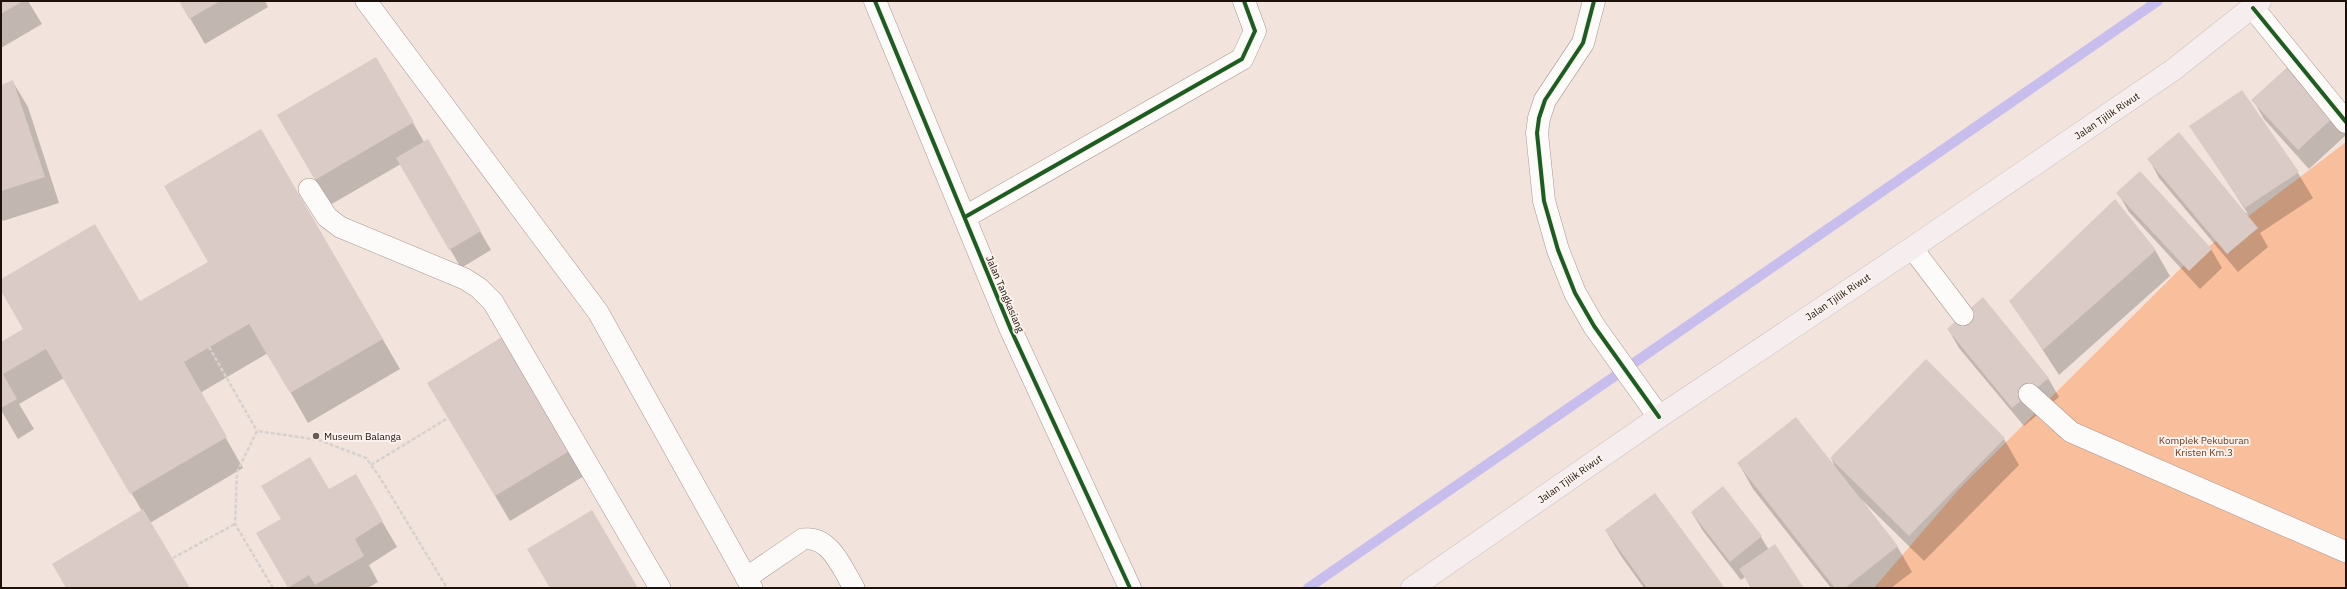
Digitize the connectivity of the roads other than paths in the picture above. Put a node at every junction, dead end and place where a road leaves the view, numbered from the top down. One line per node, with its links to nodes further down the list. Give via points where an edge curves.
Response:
1 (366, 1): 14 (lane, via 598,312)
2 (876, 1): 8 (street, Jalan Tangkasiang)
3 (1244, 1): 8 (street, via 1255,30 1242,60)
4 (1594, 1): 12 (street, via 1583,43 1545,100 1539,118 1537,140 1544,201 1574,293 1594,326)
5 (2257, 4): 6 (street); 9 (highway, Jalan Tjilik Riwut, via 2173,70)
6 (2346, 122)
7 (309, 189): 15 (lane, via 327,217 340,227 465,279 493,302)
8 (965, 218): 17 (street, Jalan Tangkasiang, via 1011,330)
9 (1912, 248): 10 (lane); 12 (highway, Jalan Tjilik Riwut)
10 (1963, 315)
11 (2029, 394): 13 (lane, via 2071,432)
12 (1659, 417): 18 (highway, Jalan Tjilik Riwut)
13 (2346, 552)
14 (749, 583): 16 (lane, via 803,539 813,537 832,551)
15 (660, 588)
16 (854, 588)
17 (1130, 588)
18 (1412, 588)

